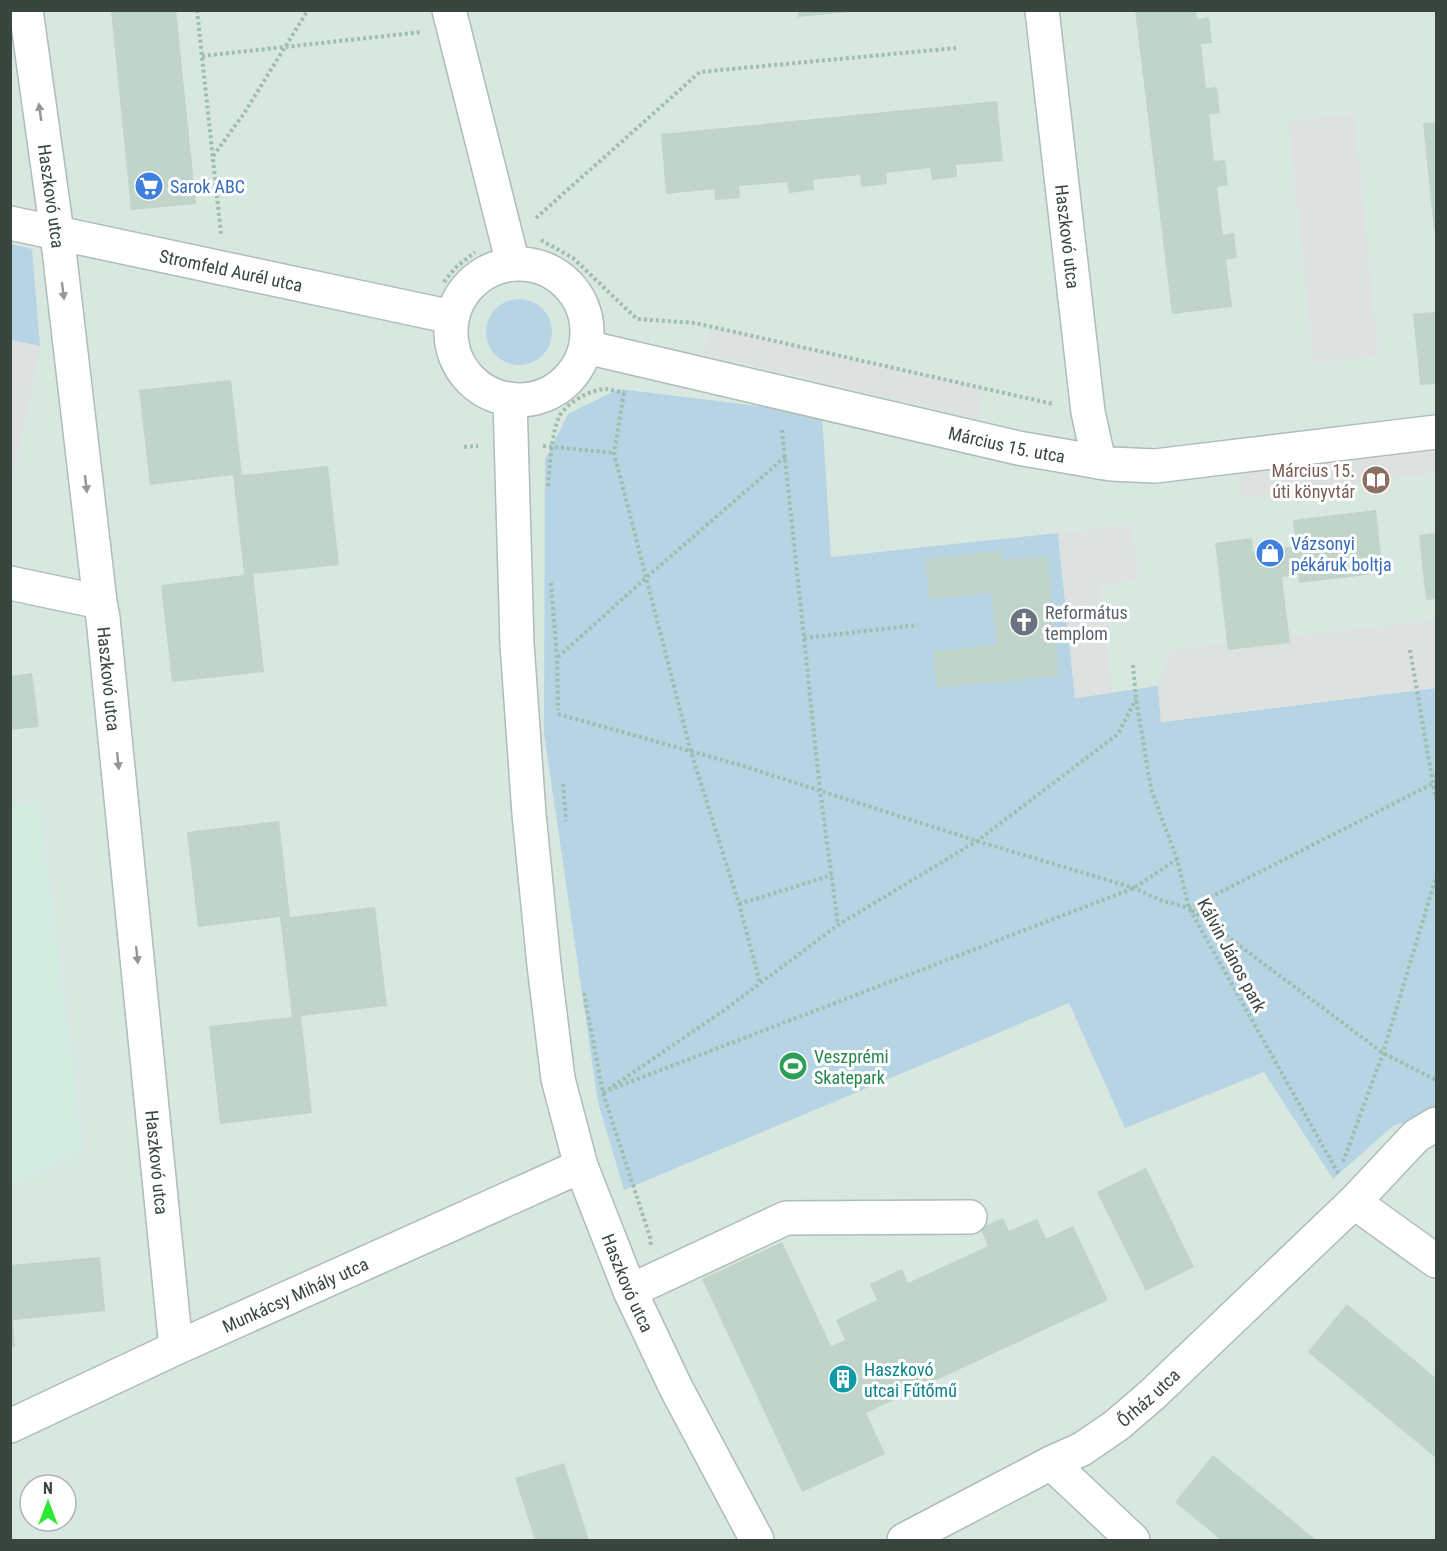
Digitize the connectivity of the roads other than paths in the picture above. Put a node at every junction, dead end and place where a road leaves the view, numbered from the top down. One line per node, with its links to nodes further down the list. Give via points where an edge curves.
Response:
1 (26, 10): 5 (street, Haszkovó utca, one-way to 1)
2 (1042, 10): 11 (street, Haszkovó utca, via 1088,412)
3 (440, 20): 6 (street)
4 (10, 223): 5 (street, Stromfeld Aurél utca)
5 (57, 232): 7 (street, Stromfeld Aurél utca); 13 (street, Haszkovó utca, one-way to 13)
6 (513, 264): 7 (street, via 494,268 476,279 460,297); 8 (street, via 542,268 562,278 577,296 587,325)
7 (452, 317): 9 (street, via 450,331 460,367 486,392)
8 (586, 347): 9 (street, via 563,384 548,394); 11 (street, Március 15. utca, via 1018,448)
9 (510, 399): 15 (street, Haszkovó utca, via 517,644 528,814 558,1079)
10 (1437, 432): 11 (street, Március 15. utca, via 1155,465)
11 (1098, 462)
12 (10, 584): 13 (street)
13 (100, 602): 20 (street, Haszkovó utca, one-way to 20)
14 (1437, 1124): 16 (street, Őrház utca)
15 (581, 1166): 19 (street, Haszkovó utca); 20 (street, Munkácsy Mihály utca)
16 (1346, 1188): 18 (street); 22 (street, Őrház utca, via 1153,1394 1082,1449)
17 (970, 1217): 19 (street, via 786,1218)
18 (1437, 1262)
19 (642, 1285): 23 (street, Haszkovó utca, via 676,1388)
20 (176, 1348): 21 (street, Munkácsy Mihály utca)
21 (10, 1426)
22 (1051, 1463): 24 (street, Őrház utca); 25 (street)
23 (757, 1540)
24 (904, 1540)
25 (1133, 1540)

